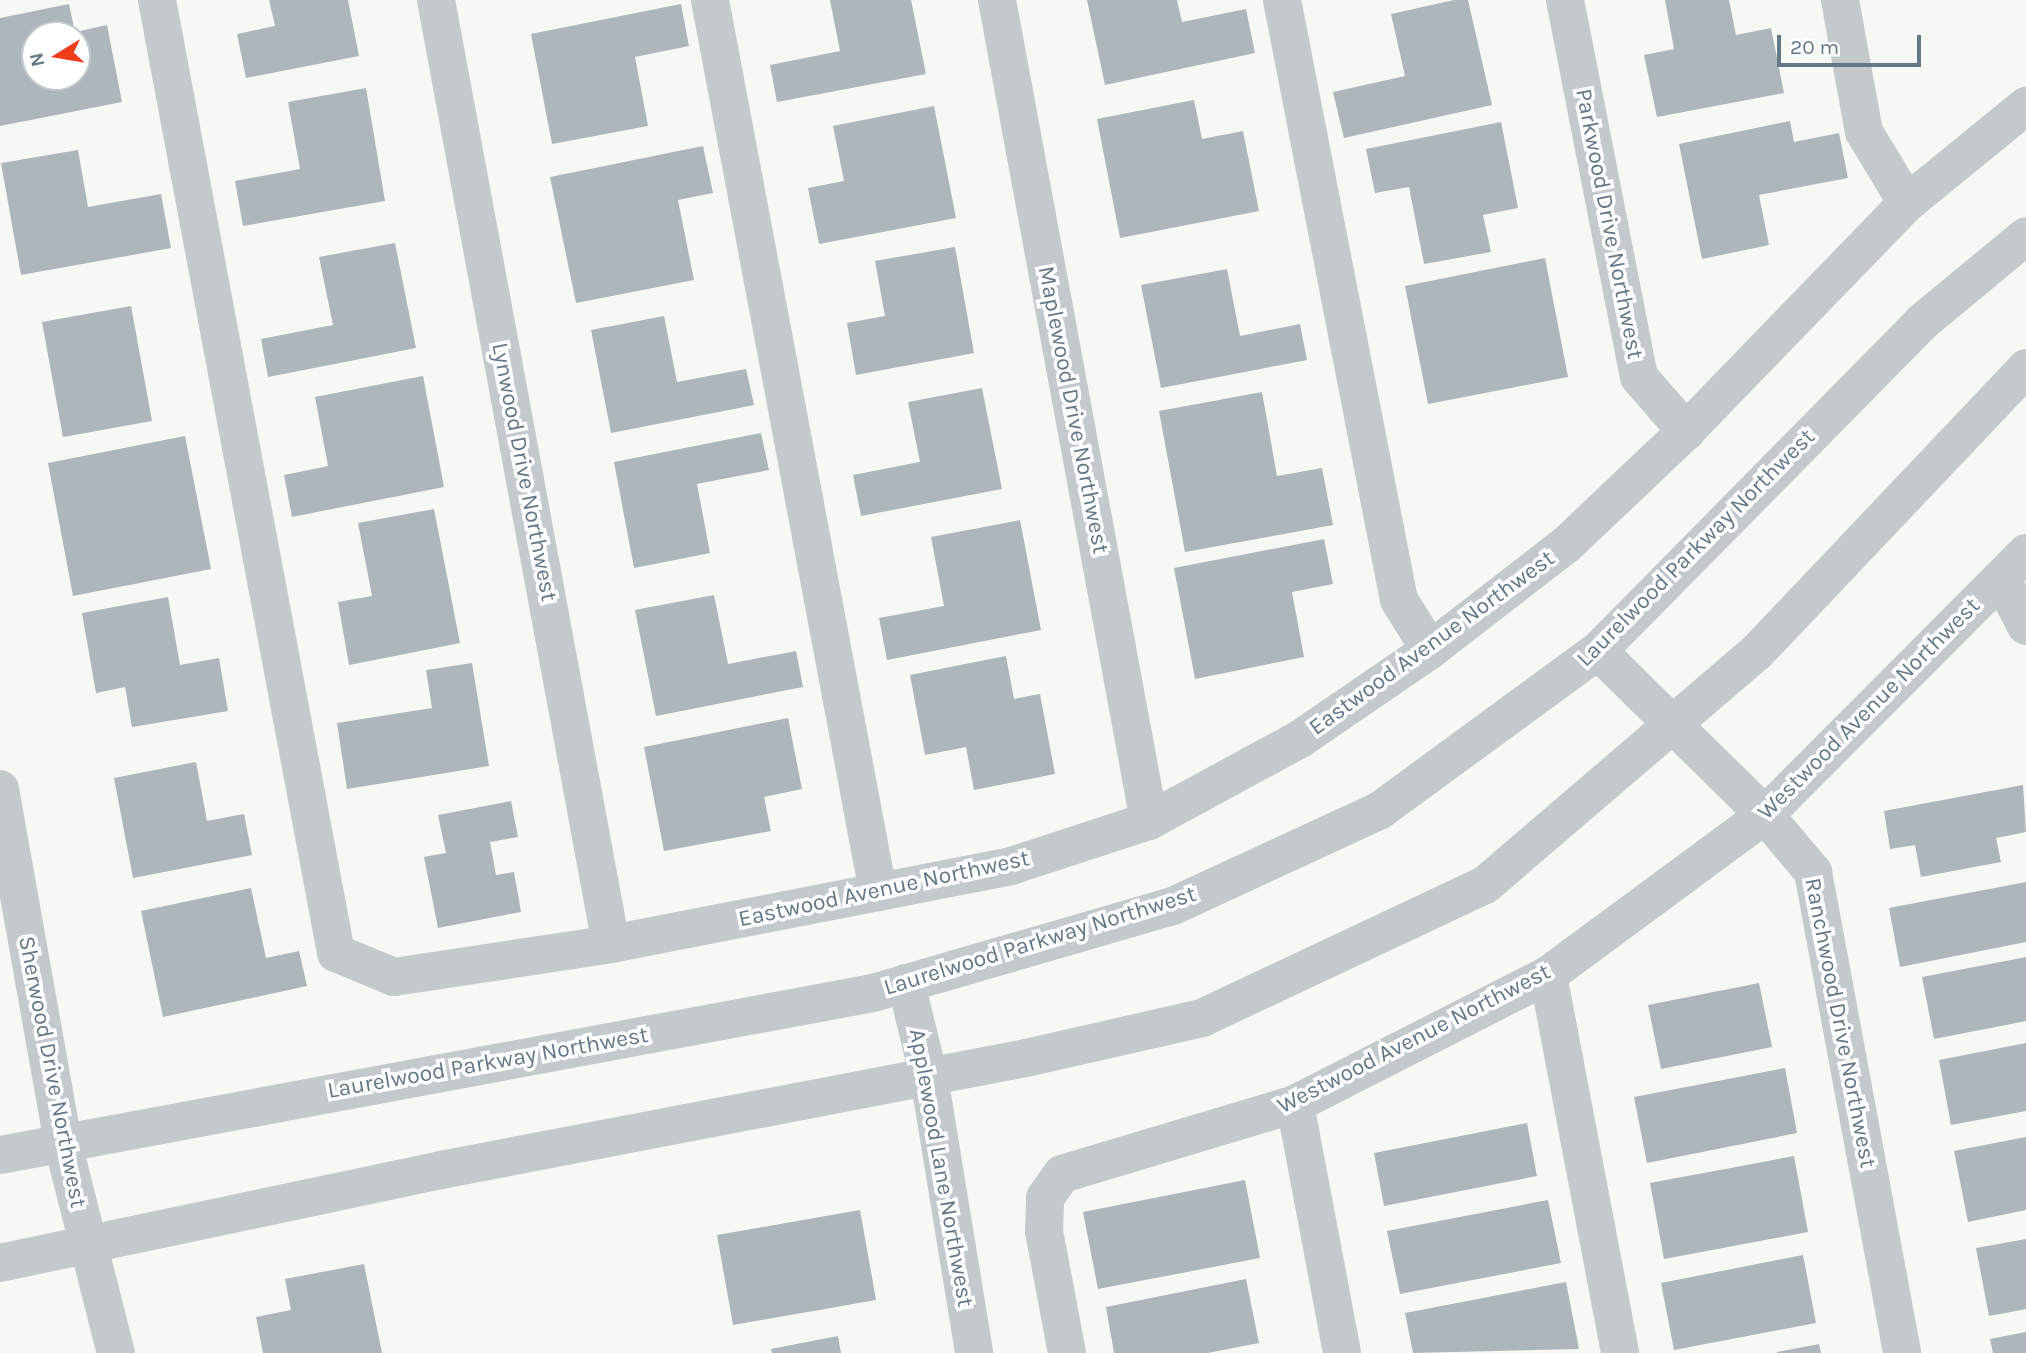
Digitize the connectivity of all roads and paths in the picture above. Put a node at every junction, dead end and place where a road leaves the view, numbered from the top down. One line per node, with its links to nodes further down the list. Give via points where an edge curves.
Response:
1 (157, 0): 22 (street, Eastwood Avenue Northwest, via 335,953 394,977)
2 (436, 0): 22 (street, Lynwood Drive Northwest)
3 (710, 0): 21 (street)
4 (996, 0): 20 (street, Maplewood Drive Northwest)
5 (1282, 0): 15 (street, via 1399,600)
6 (1565, 0): 12 (street, Parkwood Drive Northwest, via 1639,377)
7 (1840, 0): 9 (street, via 1864,132)
8 (2026, 106): 9 (street, Eastwood Avenue Northwest)
9 (1907, 203): 12 (street, Eastwood Avenue Northwest)
10 (2026, 236): 16 (street, Laurelwood Parkway Northwest, via 1921,323)
11 (2026, 368): 17 (street, via 1756,653)
12 (1686, 431): 15 (street, Eastwood Avenue Northwest, via 1566,545)
13 (2013, 566): 14 (street); 19 (street, Westwood Avenue Northwest)
14 (2026, 626)
15 (1430, 650): 20 (street, Eastwood Avenue Northwest, via 1300,739)
16 (1598, 651): 17 (street, Ranchwood Drive Northwest); 24 (street, Laurelwood Parkway Northwest, via 1379,811 1173,906)
17 (1675, 727): 19 (street, Ranchwood Drive Northwest); 25 (street, via 1485,885 1365,943 1202,1018)
18 (0, 789): 27 (street, Sherwood Drive Northwest)
19 (1765, 815): 23 (street, Westwood Avenue Northwest); 36 (street, Ranchwood Drive Northwest, via 1813,872)
20 (1149, 821): 21 (street, Eastwood Avenue Northwest, via 1011,866)
21 (878, 892): 22 (street, Eastwood Avenue Northwest)
22 (611, 943)
23 (1548, 975): 26 (street, Westwood Avenue Northwest); 35 (street)
24 (906, 983): 25 (street, Applewood Lane Northwest); 27 (street, Laurelwood Parkway Northwest)
25 (929, 1077): 29 (street, via 441,1170); 32 (street, Applewood Lane Northwest)
26 (1295, 1104): 33 (street, Westwood Avenue Northwest, via 1062,1174 1045,1198 1044,1231); 34 (street)
27 (63, 1144): 28 (street, Laurelwood Parkway Northwest); 29 (street, Sherwood Drive Northwest)
28 (0, 1156)
29 (86, 1246): 30 (street); 31 (street, Sherwood Drive Northwest)
30 (0, 1263)
31 (116, 1353)
32 (974, 1353)
33 (1067, 1353)
34 (1342, 1353)
35 (1620, 1353)
36 (1902, 1353)

